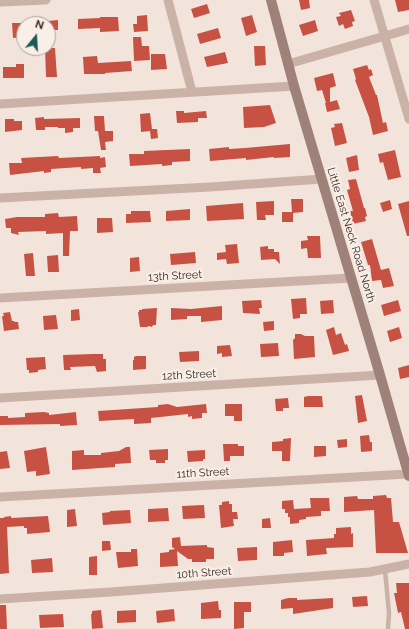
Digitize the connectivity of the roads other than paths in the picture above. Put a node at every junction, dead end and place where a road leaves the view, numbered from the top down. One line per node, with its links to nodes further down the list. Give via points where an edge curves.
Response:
1 (46, 0): 5 (street)
2 (168, 0): 10 (street)
3 (271, 0): 8 (main road, Little East Neck Road North)
4 (374, 0): 7 (street)
5 (0, 2)
6 (409, 29): 7 (street)
7 (385, 37): 8 (street); 12 (street)
8 (288, 64): 9 (main road, Little East Neck Road North)
9 (294, 86): 10 (street); 13 (main road, Little East Neck Road North)
10 (192, 92): 11 (street)
11 (0, 104)
12 (409, 119)
13 (322, 179): 14 (street); 15 (main road, Little East Neck Road North)
14 (0, 198)
15 (351, 278): 16 (street, 13th Street); 17 (main road, Little East Neck Road North)
16 (0, 298)
17 (380, 375): 18 (street, 12th Street); 19 (main road, Little East Neck Road North)
18 (0, 398)
19 (409, 475): 20 (street, 11th Street)
20 (0, 497)
21 (409, 564): 22 (street, 10th Street)
22 (385, 570): 23 (street, 10th Street, via 111,592); 24 (lane)
23 (0, 598)
24 (388, 629)

